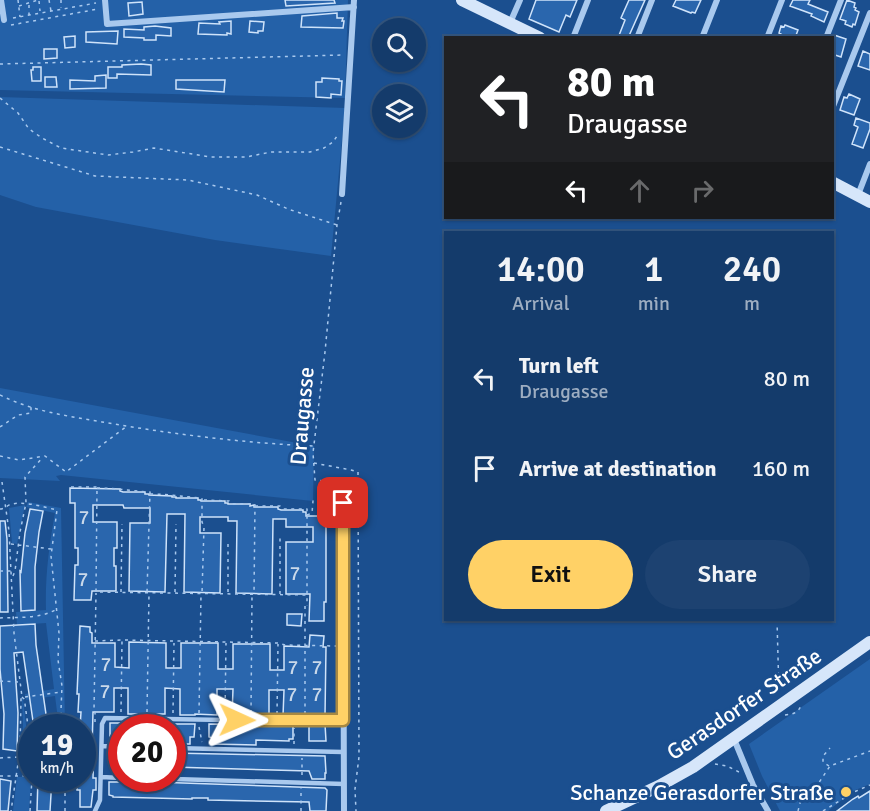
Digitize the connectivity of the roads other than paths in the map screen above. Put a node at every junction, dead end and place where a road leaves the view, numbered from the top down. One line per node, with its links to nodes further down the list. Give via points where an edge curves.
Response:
1 (1, 0): 12 (street)
2 (105, 0): 10 (street, via 107,24)
3 (462, 0): 13 (main road)
4 (520, 0): 13 (street)
5 (588, 0): 15 (street)
6 (652, 0): 16 (street)
7 (717, 0): 17 (street)
8 (782, 0): 18 (street)
9 (841, 0): 19 (street)
10 (354, 3): 23 (street)
11 (870, 14): 20 (street)
12 (5, 19)
13 (510, 24): 14 (main road)
14 (536, 36)
15 (574, 36)
16 (638, 36)
17 (703, 36)
18 (768, 36)
19 (827, 36)
20 (834, 104)
21 (870, 164): 24 (street)
22 (834, 183): 24 (main road)
23 (342, 194)
24 (858, 195): 25 (main road)
25 (870, 202)
26 (343, 503): 28 (street)
27 (870, 642): 29 (main road, Gerasdorfer Straße)
28 (343, 720): 30 (lane, via 105,718); 33 (street)
29 (734, 739): 40 (main road, Gerasdorfer Straße, via 693,767); 41 (street)
30 (102, 746): 31 (lane); 34 (lane)
31 (108, 746)
32 (186, 748): 33 (lane)
33 (344, 752): 37 (street)
34 (101, 777): 35 (lane); 38 (lane, via 100,802)
35 (108, 777)
36 (186, 779): 37 (lane)
37 (344, 784): 39 (street)
38 (95, 811)
39 (344, 811)
40 (606, 811)
41 (768, 811)

